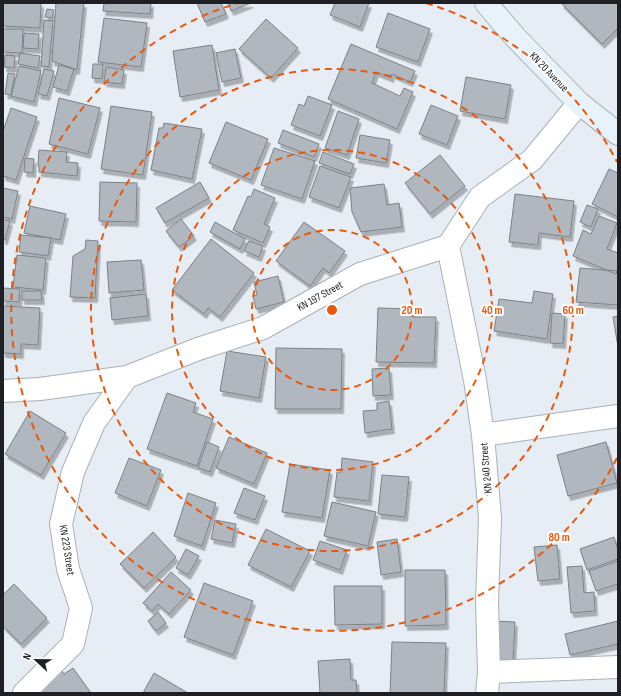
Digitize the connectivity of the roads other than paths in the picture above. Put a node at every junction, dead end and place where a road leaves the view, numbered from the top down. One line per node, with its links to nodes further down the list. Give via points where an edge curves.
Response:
1 (486, 3): 2 (main road, KN 20 Avenue)
2 (579, 103): 3 (main road, KN 20 Avenue); 4 (street, via 532,160 480,196)
3 (618, 134)
4 (448, 246): 5 (street, KN 197 Street, via 360,274 263,328 198,349); 8 (street, KN 240 Street, via 475,380)
5 (127, 377): 6 (street, KN 197 Street, via 40,389); 11 (street, KN 223 Street, via 94,423 72,472 63,516 68,569 81,608 73,644)
6 (3, 391)
7 (618, 416): 8 (street)
8 (483, 435): 10 (street, KN 240 Street, via 490,518)
9 (618, 666): 10 (street)
10 (489, 672): 12 (street, KN 240 Street)
11 (24, 693)
12 (487, 693)

